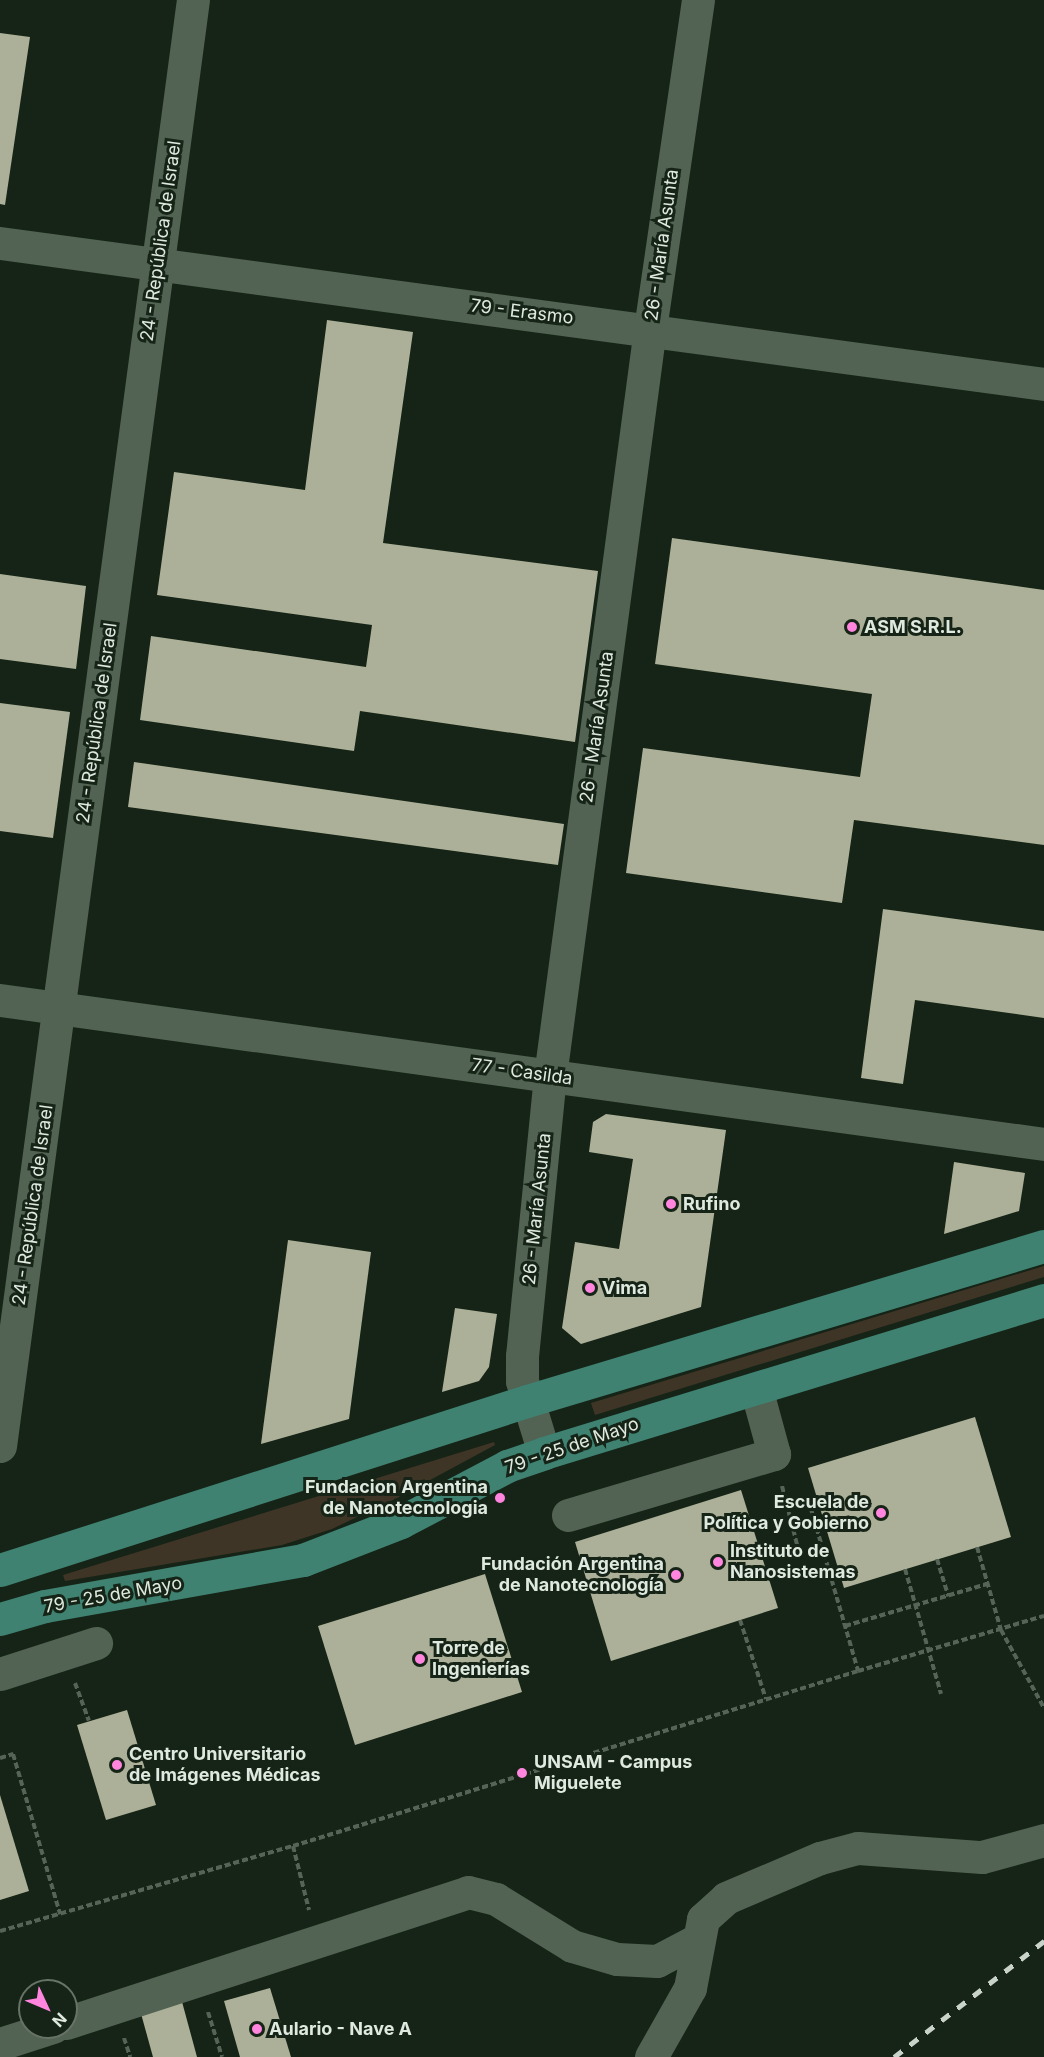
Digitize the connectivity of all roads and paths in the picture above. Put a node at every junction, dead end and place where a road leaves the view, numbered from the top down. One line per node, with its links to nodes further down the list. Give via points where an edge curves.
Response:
1 (193, 0): 4 (street, 24 - República de Israel)
2 (698, 0): 5 (street, 26 - María Asunta)
3 (0, 243): 4 (street, 79 - Erasmo)
4 (158, 266): 5 (street, 79 - Erasmo); 8 (street, 24 - República de Israel)
5 (650, 329): 6 (street, 79 - Erasmo); 9 (street, 26 - María Asunta)
6 (1044, 384)
7 (0, 1000): 8 (street, 77 - Casilda)
8 (59, 1009): 9 (street, 77 - Casilda); 15 (street, 24 - República de Israel)
9 (550, 1076): 10 (street, 77 - Casilda); 14 (street, 26 - María Asunta, via 522,1356)
10 (1044, 1144)
11 (1044, 1246): 14 (main road)
12 (1044, 1300): 13 (main road, 79 - 25 de Mayo)
13 (756, 1388): 16 (main road, 79 - 25 de Mayo); 17 (street)
14 (527, 1401): 16 (street, 26 - María Asunta); 24 (main road)
15 (0, 1446)
16 (544, 1453): 29 (main road, 79 - 25 de Mayo, via 497,1471 401,1522 303,1560 45,1606)
17 (774, 1454): 19 (street); 20 (path, via 799,1552)
18 (818, 1500): 20 (path, via 809,1502)
19 (568, 1515)
20 (821, 1546): 31 (path)
21 (977, 1547): 25 (path)
22 (937, 1559): 26 (path)
23 (905, 1569): 27 (path)
24 (0, 1570)
25 (987, 1584): 26 (path); 32 (path)
26 (948, 1596): 27 (path)
27 (915, 1605): 31 (path); 34 (path)
28 (1044, 1616): 32 (path)
29 (0, 1619)
30 (740, 1620): 39 (path)
31 (845, 1626): 36 (path)
32 (1001, 1630): 34 (path); 40 (path)
33 (96, 1643): 35 (street)
34 (929, 1650): 36 (path); 38 (path)
35 (65, 1654): 37 (street); 41 (path)
36 (858, 1671): 39 (path)
37 (0, 1674)
38 (941, 1694)
39 (766, 1699): 44 (path)
40 (1044, 1708)
41 (88, 1721)
42 (0, 1758): 45 (path, via 13,1755)
43 (1044, 1840): 47 (street, via 982,1857 858,1848 820,1858 726,1898 703,1919)
44 (293, 1846): 45 (path); 48 (path)
45 (60, 1914): 46 (path)
46 (0, 1931)
47 (697, 1940): 48 (street, via 657,1961 617,1959 572,1946 496,1899 468,1892); 54 (street, via 690,1988)
48 (317, 1941): 49 (street)
49 (199, 1980): 50 (street); 53 (path)
50 (78, 2019)
51 (18, 2038): 52 (street)
52 (0, 2044)
53 (222, 2057)
54 (651, 2057)

